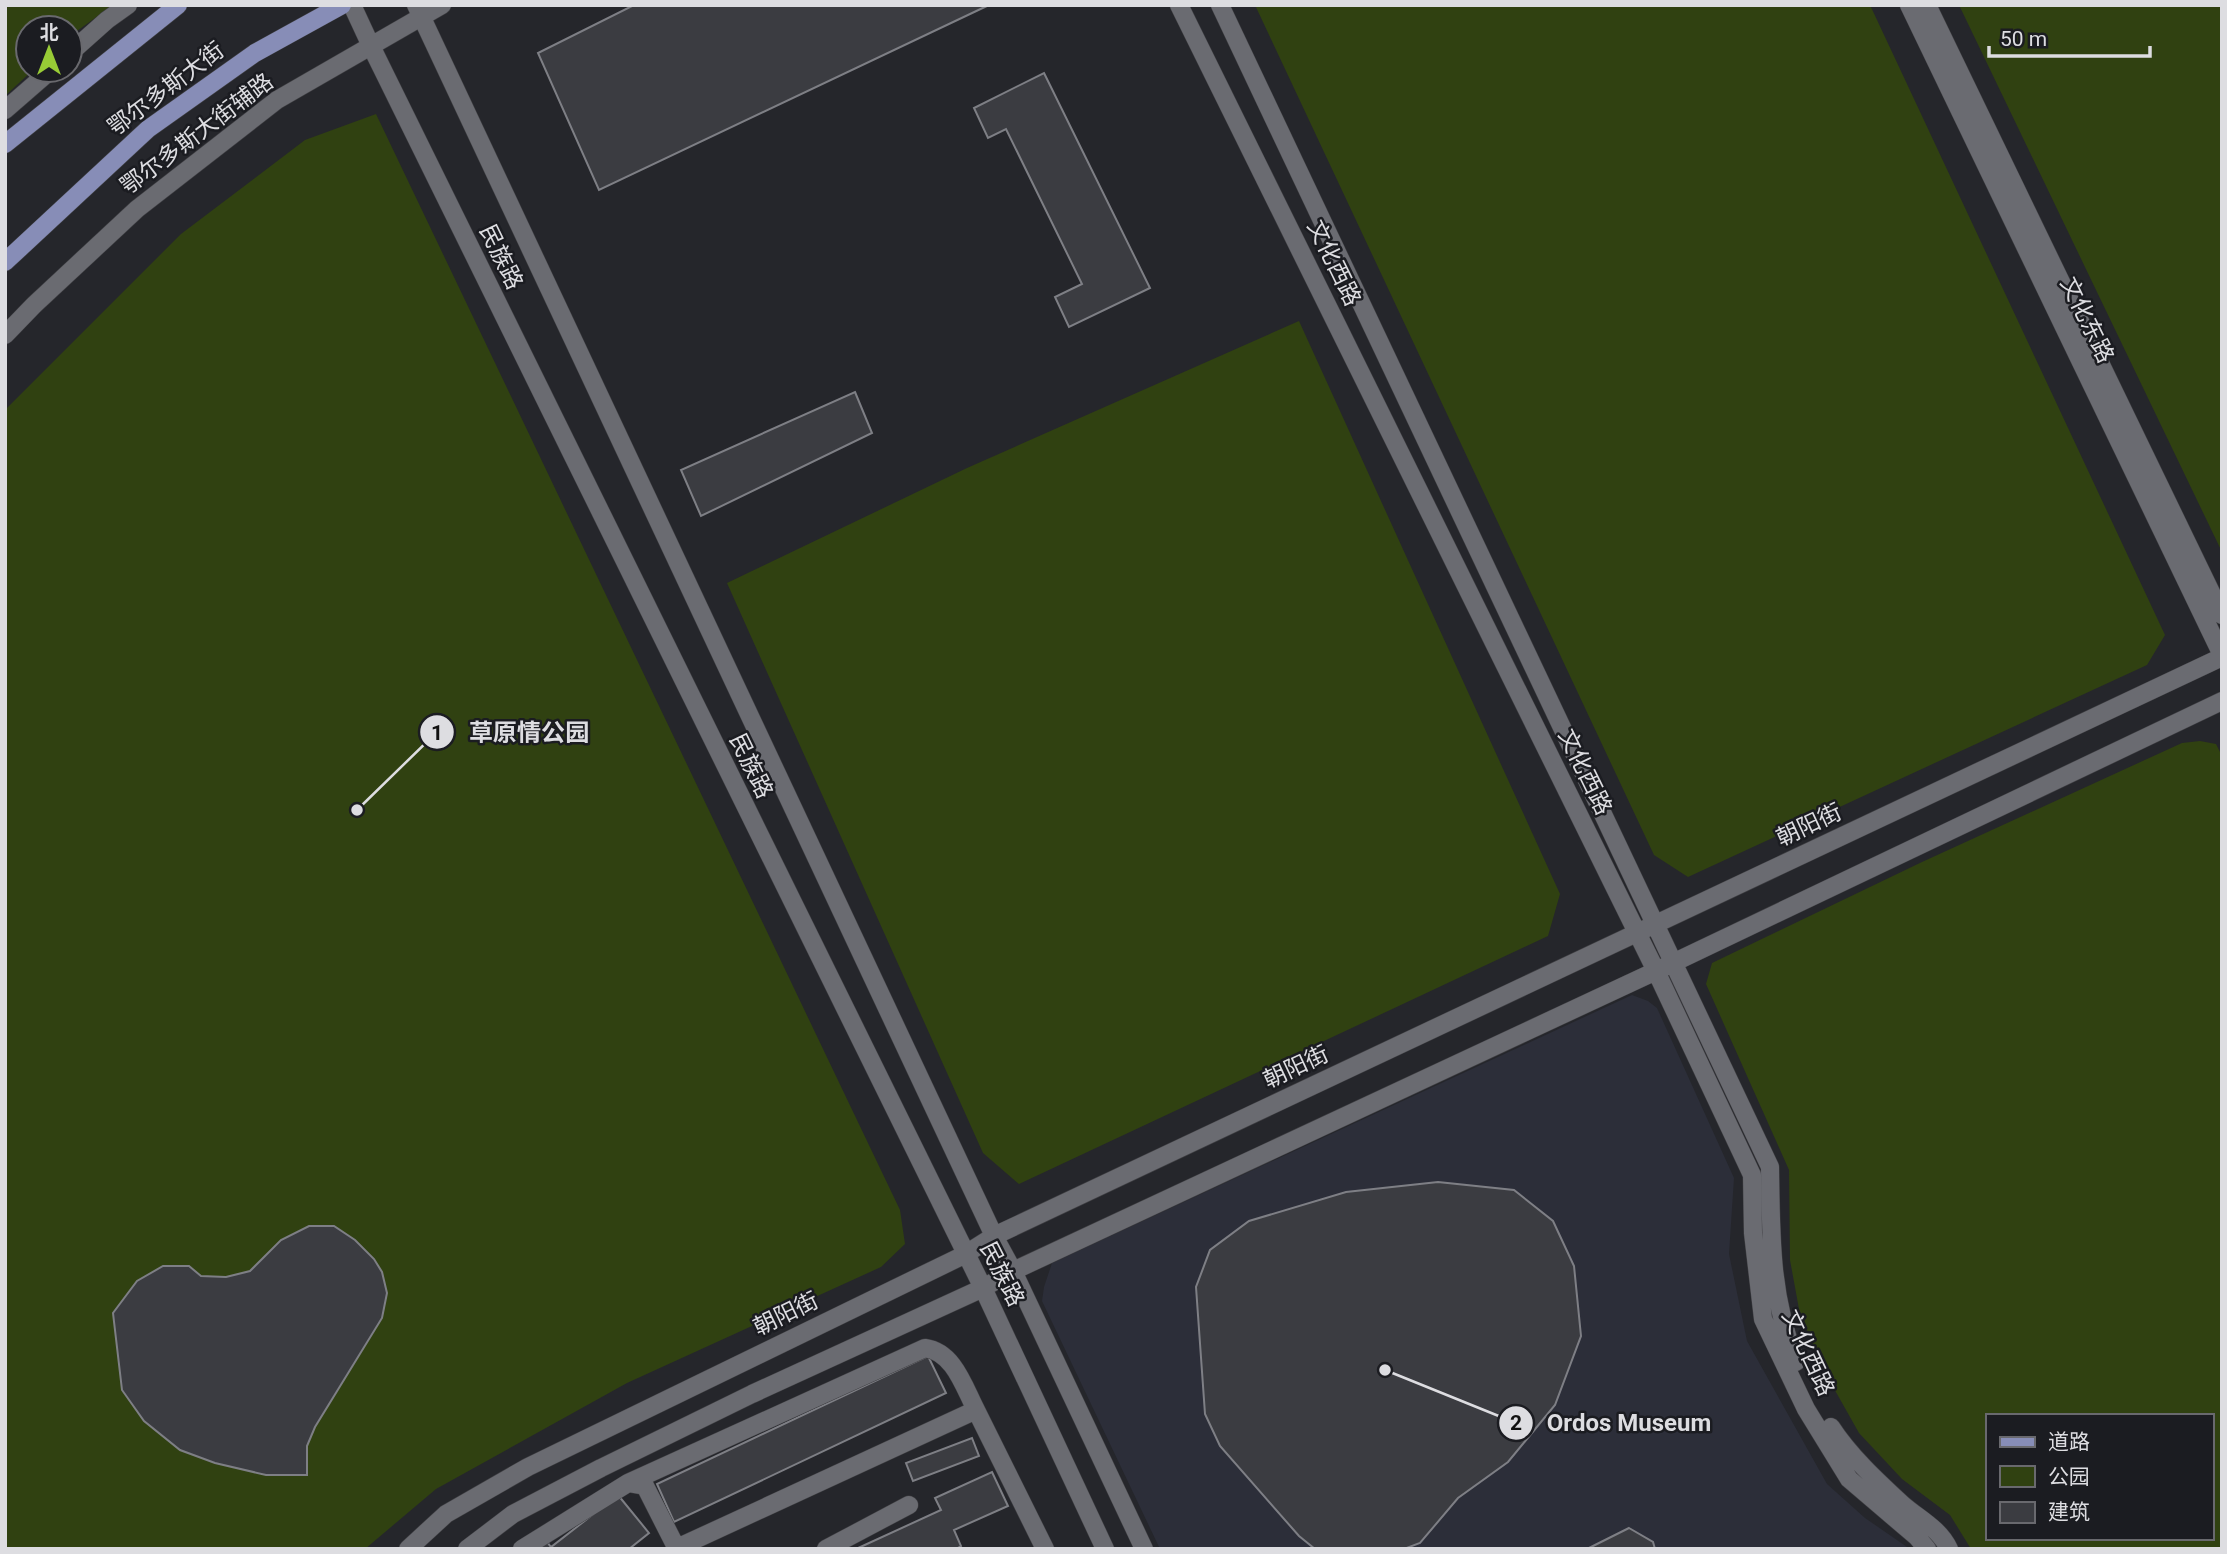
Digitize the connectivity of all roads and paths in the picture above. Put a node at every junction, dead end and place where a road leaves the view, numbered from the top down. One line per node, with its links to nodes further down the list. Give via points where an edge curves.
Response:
1 (128, 5): 11 (street)
2 (178, 5): 15 (main road)
3 (342, 5): 16 (main road, 鄂尔多斯大街, via 255,53 148,129)
4 (352, 5): 12 (street, 民族路)
5 (443, 5): 10 (street, 鄂尔多斯大街辅路)
6 (1180, 5): 22 (street, 文化西路)
7 (1220, 5): 21 (street, 文化西路)
8 (1909, 5): 19 (street, 文化东路)
9 (1927, 5): 18 (street, 文化东路)
10 (419, 11): 12 (street, 鄂尔多斯大街辅路); 25 (street, 民族路)
11 (84, 41)
12 (371, 46): 17 (street, 鄂尔多斯大街辅路, via 277,100 137,209); 26 (street, 民族路)
13 (35, 84): 14 (street)
14 (5, 110)
15 (5, 144)
16 (5, 262)
17 (5, 335)
18 (2222, 615)
19 (2222, 656): 21 (street, 朝阳街)
20 (2222, 701): 23 (street)
21 (1655, 925): 22 (street, 朝阳街); 23 (street, 文化西路)
22 (1637, 934): 24 (street, 文化西路); 25 (street, 朝阳街)
23 (1673, 962): 24 (street); 41 (street, 文化西路, via 1770,1167 1771,1264 1783,1331 1802,1379 1841,1443 1902,1504 1943,1535)
24 (1656, 971): 27 (street); 40 (street, 文化西路, via 1752,1175 1763,1319 1806,1409 1849,1479)
25 (994, 1236): 26 (street, 朝阳街); 27 (street, 民族路)
26 (964, 1255): 28 (street, 民族路); 32 (street, 朝阳街, via 528,1466 446,1514)
27 (1013, 1270): 28 (street); 39 (street, 民族路)
28 (983, 1288): 33 (street, via 601,1468 513,1514); 38 (street, 民族路)
29 (976, 1410): 30 (street, via 948,1358 925,1348); 35 (street); 37 (street)
30 (628, 1483): 34 (street); 35 (street, via 645,1486)
31 (908, 1505): 36 (street)
32 (408, 1549)
33 (467, 1549)
34 (522, 1549)
35 (677, 1549)
36 (827, 1549)
37 (1045, 1549)
38 (1105, 1549)
39 (1144, 1549)
40 (1927, 1549)
41 (1949, 1549)

